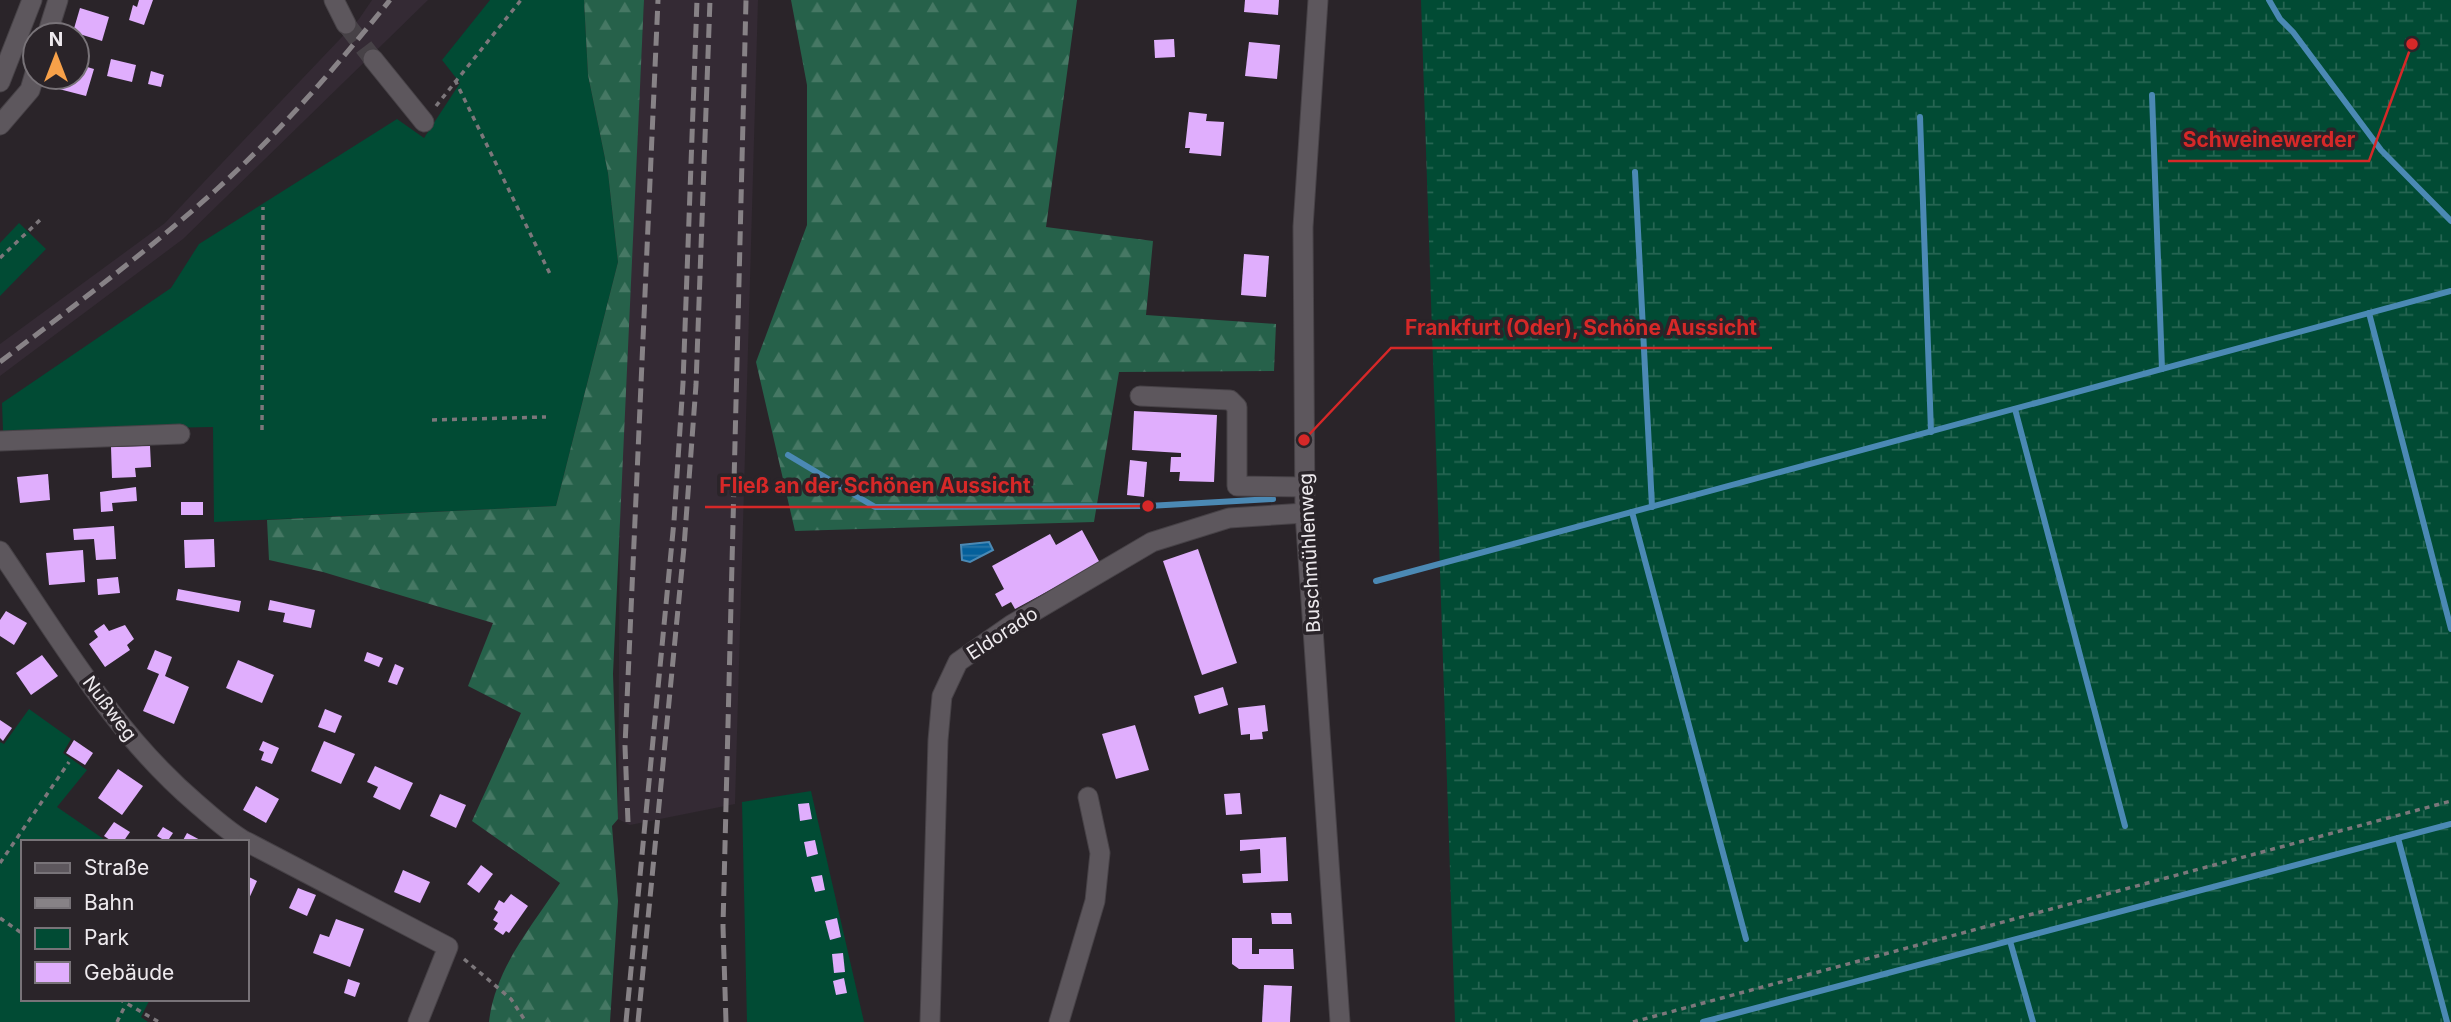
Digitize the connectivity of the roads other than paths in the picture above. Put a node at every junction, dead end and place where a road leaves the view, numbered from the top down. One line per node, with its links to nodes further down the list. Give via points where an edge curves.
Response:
1 (32, 0): 8 (street)
2 (58, 0): 5 (street)
3 (334, 0): 6 (street)
4 (1318, 0): 15 (street, Buschmühlenweg, via 1303,227)
5 (51, 21)
6 (346, 24)
7 (373, 59): 10 (street)
8 (0, 82)
9 (29, 91): 11 (street)
10 (424, 122)
11 (0, 125)
12 (1140, 396): 15 (street, via 1230,400 1237,407 1237,486)
13 (180, 434): 14 (street)
14 (0, 441)
15 (1305, 488): 16 (street, Buschmühlenweg)
16 (1305, 513): 22 (street, Eldorado, via 1229,518 1152,542 958,662 943,696 938,740); 24 (street, Buschmühlenweg)
17 (0, 551): 19 (street, Nußweg, via 110,713 169,780)
18 (1088, 797): 23 (street, via 1100,853 1096,901)
19 (243, 840)
20 (248, 843): 21 (street, Nußweg, via 449,947)
21 (418, 1022)
22 (930, 1022)
23 (1059, 1022)
24 (1340, 1022)

